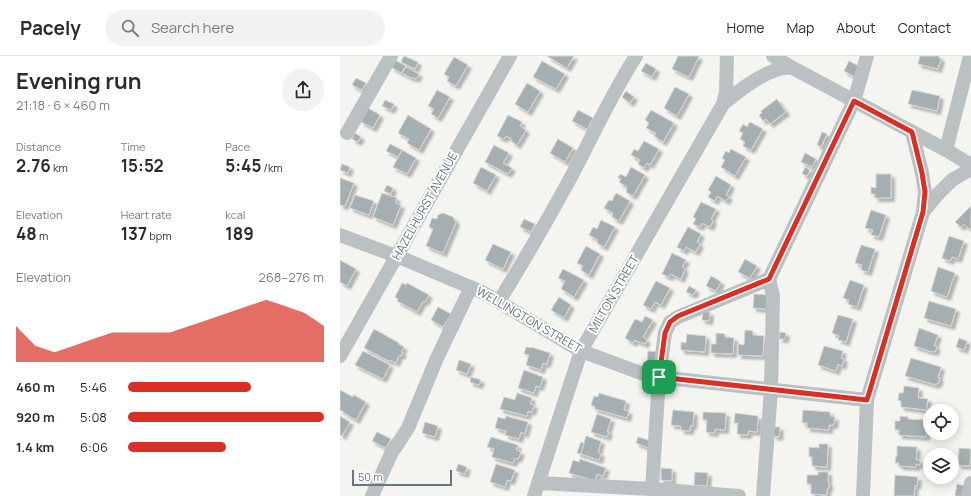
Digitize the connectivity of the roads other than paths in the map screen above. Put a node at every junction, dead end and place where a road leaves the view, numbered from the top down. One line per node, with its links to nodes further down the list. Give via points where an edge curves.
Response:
1 (391, 56): 12 (street)
2 (510, 56): 18 (street, HAZELHURST AVENUE)
3 (636, 56): 21 (street, via 526,258)
4 (727, 56): 10 (street, MILTON STREET)
5 (773, 56): 8 (street)
6 (868, 56): 9 (street)
7 (970, 56): 13 (street)
8 (791, 67): 9 (street); 10 (street, MILTON STREET, via 777,69 764,75)
9 (854, 101): 11 (street); 19 (street)
10 (723, 104): 22 (street, MILTON STREET)
11 (912, 132): 13 (street); 16 (street, via 925,192)
12 (347, 134)
13 (946, 150): 14 (street)
14 (971, 165)
15 (971, 169): 16 (street, via 952,180)
16 (923, 212): 26 (street)
17 (340, 235): 18 (street, WELLINGTON STREET)
18 (397, 256): 20 (street, WELLINGTON STREET); 23 (street, HAZELHURST AVENUE)
19 (769, 279): 24 (street, via 678,316 670,322 665,333); 25 (street, via 773,296)
20 (471, 287): 21 (street, WELLINGTON STREET); 30 (street, via 437,358 408,428 391,454)
21 (499, 301): 22 (street, WELLINGTON STREET)
22 (581, 352): 24 (street, WELLINGTON STREET, via 649,376); 28 (street, MILTON STREET)
23 (340, 356)
24 (659, 377): 25 (street, WELLINGTON STREET); 29 (street)
25 (771, 390): 26 (street, WELLINGTON STREET); 32 (street)
26 (867, 400): 33 (street)
27 (971, 483): 34 (street)
28 (536, 489): 29 (street)
29 (652, 489): 31 (street)
30 (372, 496)
31 (739, 496)
32 (762, 496)
33 (863, 496)
34 (968, 496)

